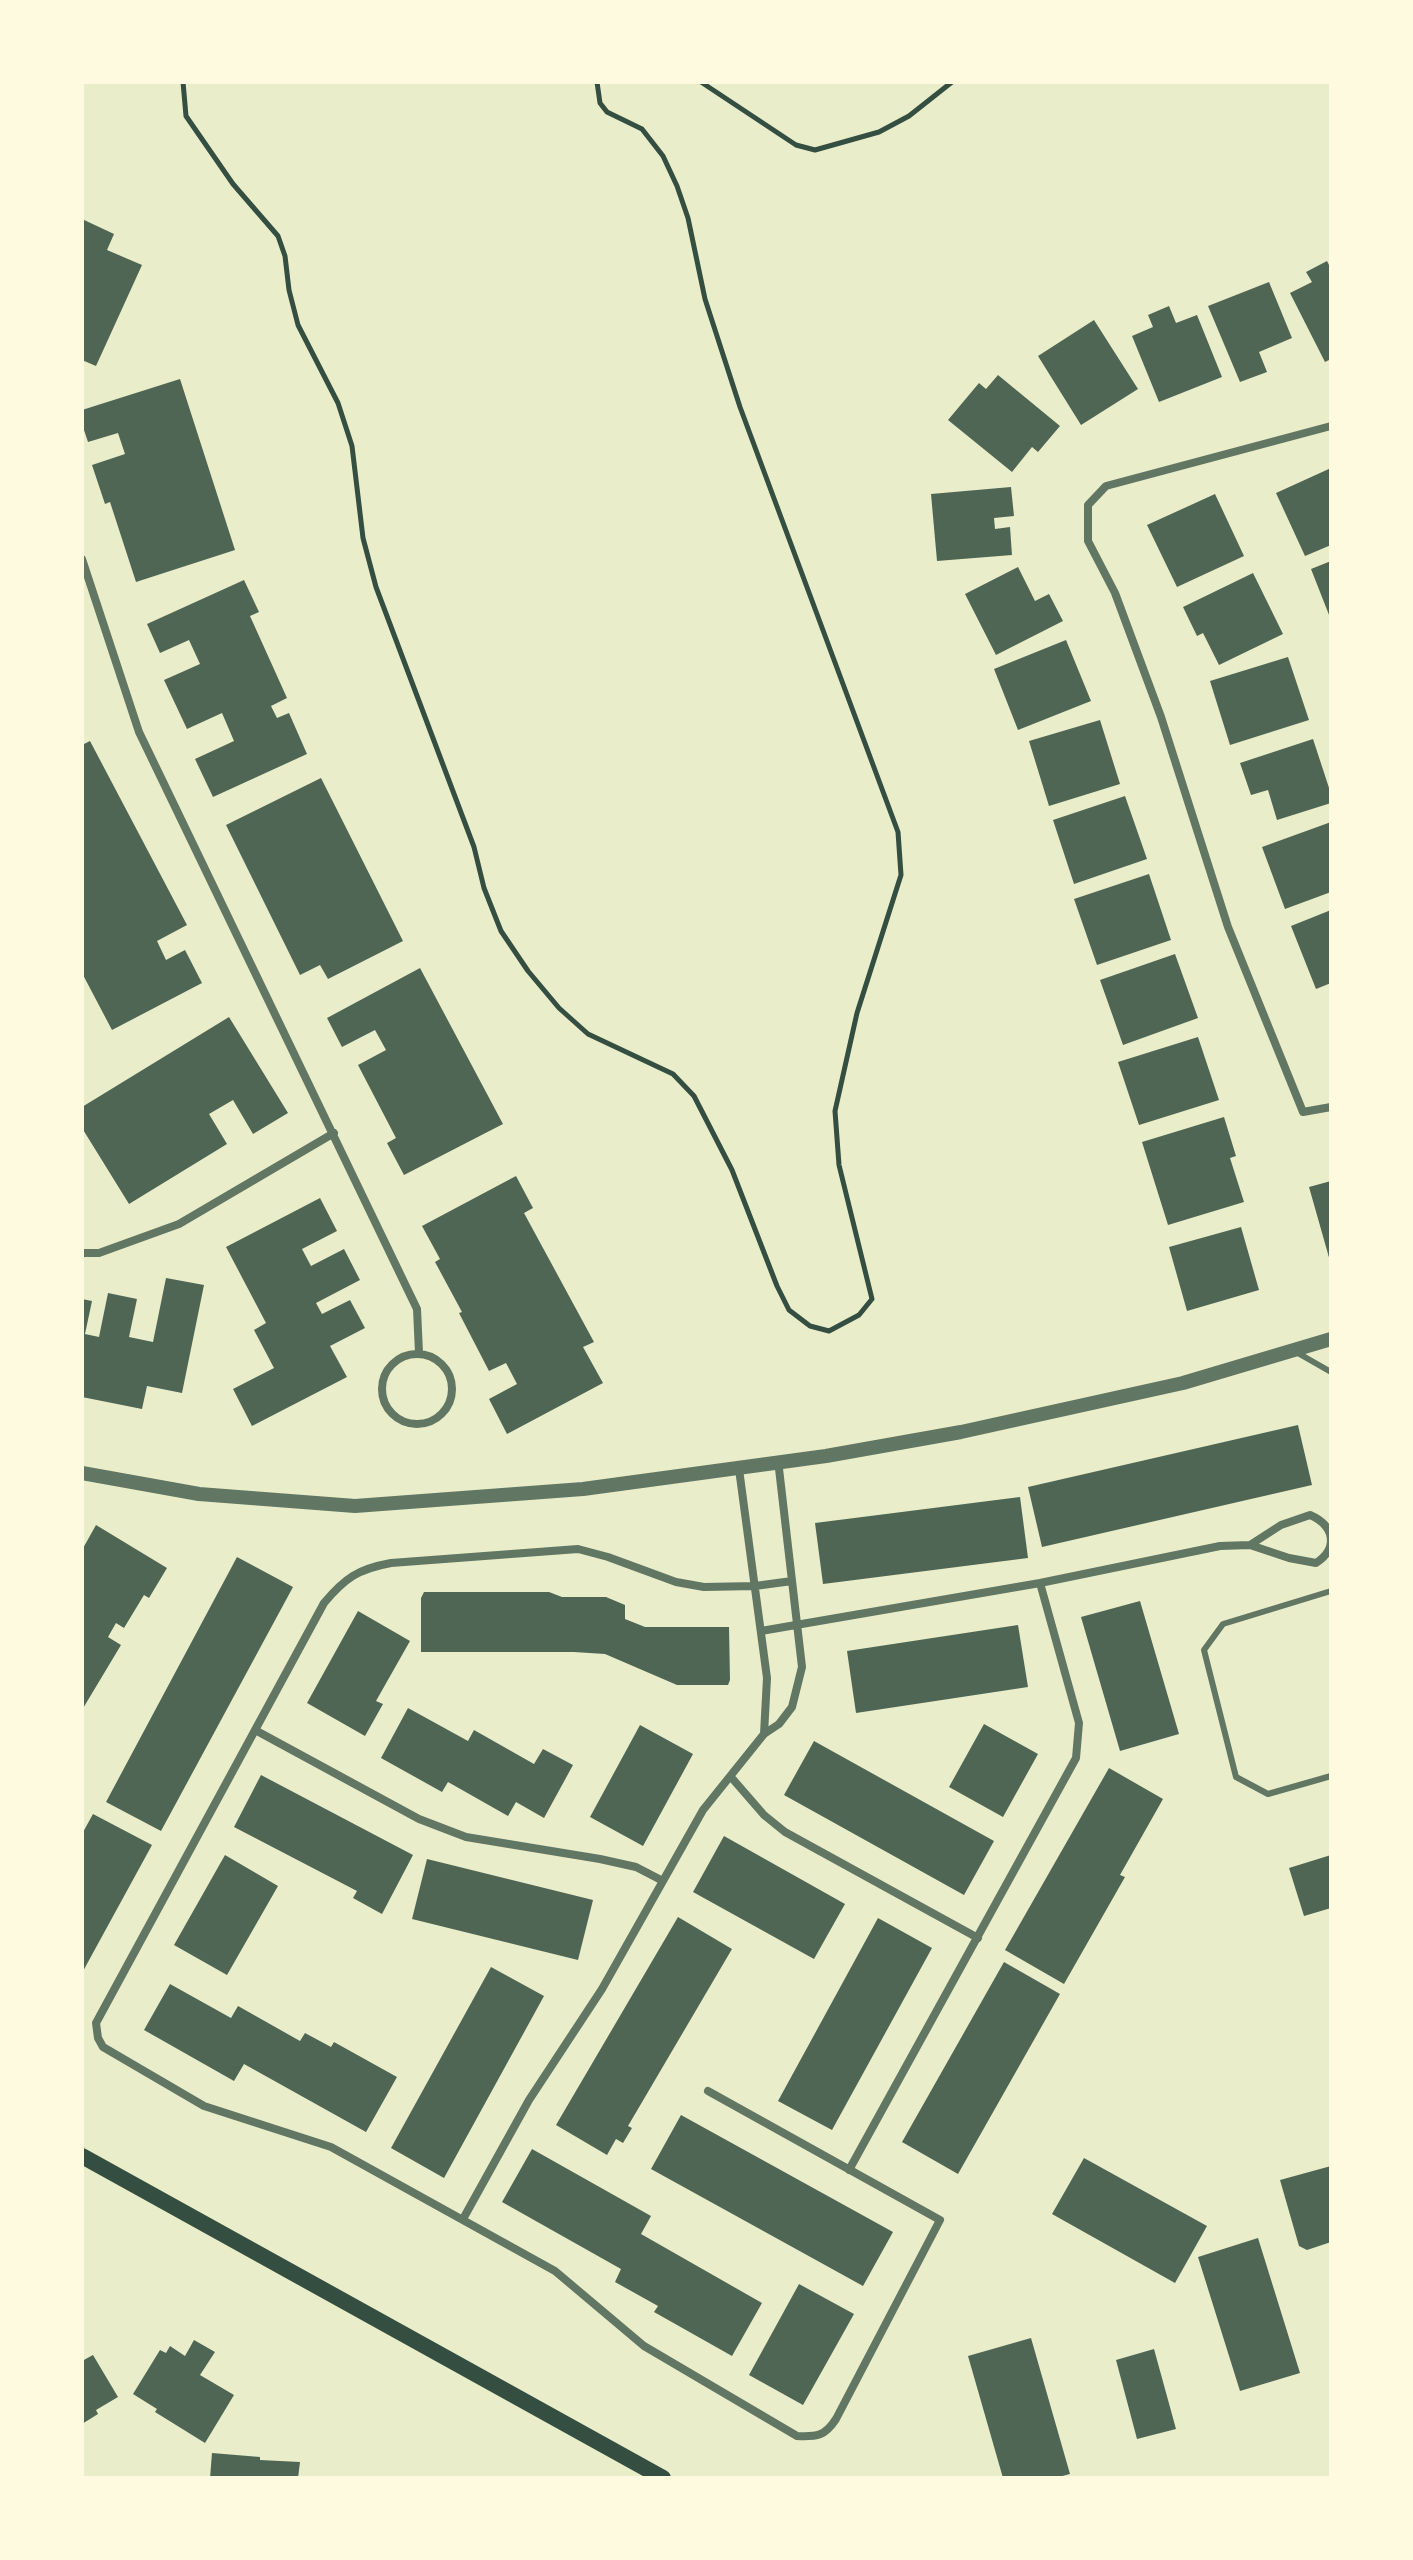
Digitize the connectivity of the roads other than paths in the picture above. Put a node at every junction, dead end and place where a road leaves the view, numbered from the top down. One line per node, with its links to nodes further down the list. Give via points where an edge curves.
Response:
1 (1331, 426): 3 (street, via 1106,486 1088,505 1088,541 1120,607 1161,717 1228,927 1303,1112)
2 (82, 559): 4 (street, via 139,732)
3 (1331, 1107)
4 (334, 1133): 5 (street, via 179,1224 99,1253); 8 (street, via 417,1309)
5 (82, 1253)
6 (1331, 1339): 7 (street)
7 (1293, 1350): 9 (lane); 10 (street, via 1183,1383 961,1432)
8 (419, 1353): 8 (street, via 396,1360 383,1379 384,1403 412,1424 444,1413 453,1393 448,1370)
9 (1331, 1372)
10 (778, 1460): 11 (street); 14 (street)
11 (739, 1469): 12 (street, via 583,1489 355,1506 199,1494); 16 (street)
12 (82, 1473)
13 (1250, 1545): 13 (street, via 1316,1563 1331,1544 1330,1532 1310,1515 1281,1525); 15 (street, via 1220,1546)
14 (792, 1581): 16 (street); 18 (street)
15 (1040, 1583): 18 (street); 25 (street, via 1079,1723 1076,1758)
16 (755, 1586): 19 (street); 20 (street, via 676,1582 578,1549 365,1568 324,1603)
17 (1331, 1591): 22 (lane, via 1223,1624 1204,1650 1236,1777 1268,1794)
18 (797, 1626): 19 (street); 21 (street, via 799,1687 792,1707)
19 (761, 1631): 21 (street, via 767,1678)
20 (255, 1730): 24 (street, via 431,1824 466,1837 636,1867); 29 (street, via 96,2023 98,2038 121,2059 204,2106 331,2147)
21 (764, 1734): 23 (street)
22 (1331, 1776)
23 (731, 1777): 24 (street, via 703,1810); 25 (street, via 785,1832)
24 (663, 1881): 29 (street)
25 (978, 1938): 28 (street)
26 (708, 2091): 28 (street)
27 (82, 2156): 30 (main road)
28 (849, 2170): 29 (street, via 940,2220 836,2419 827,2433 815,2437 797,2436 644,2346 555,2271)
29 (463, 2219)
30 (663, 2478)

